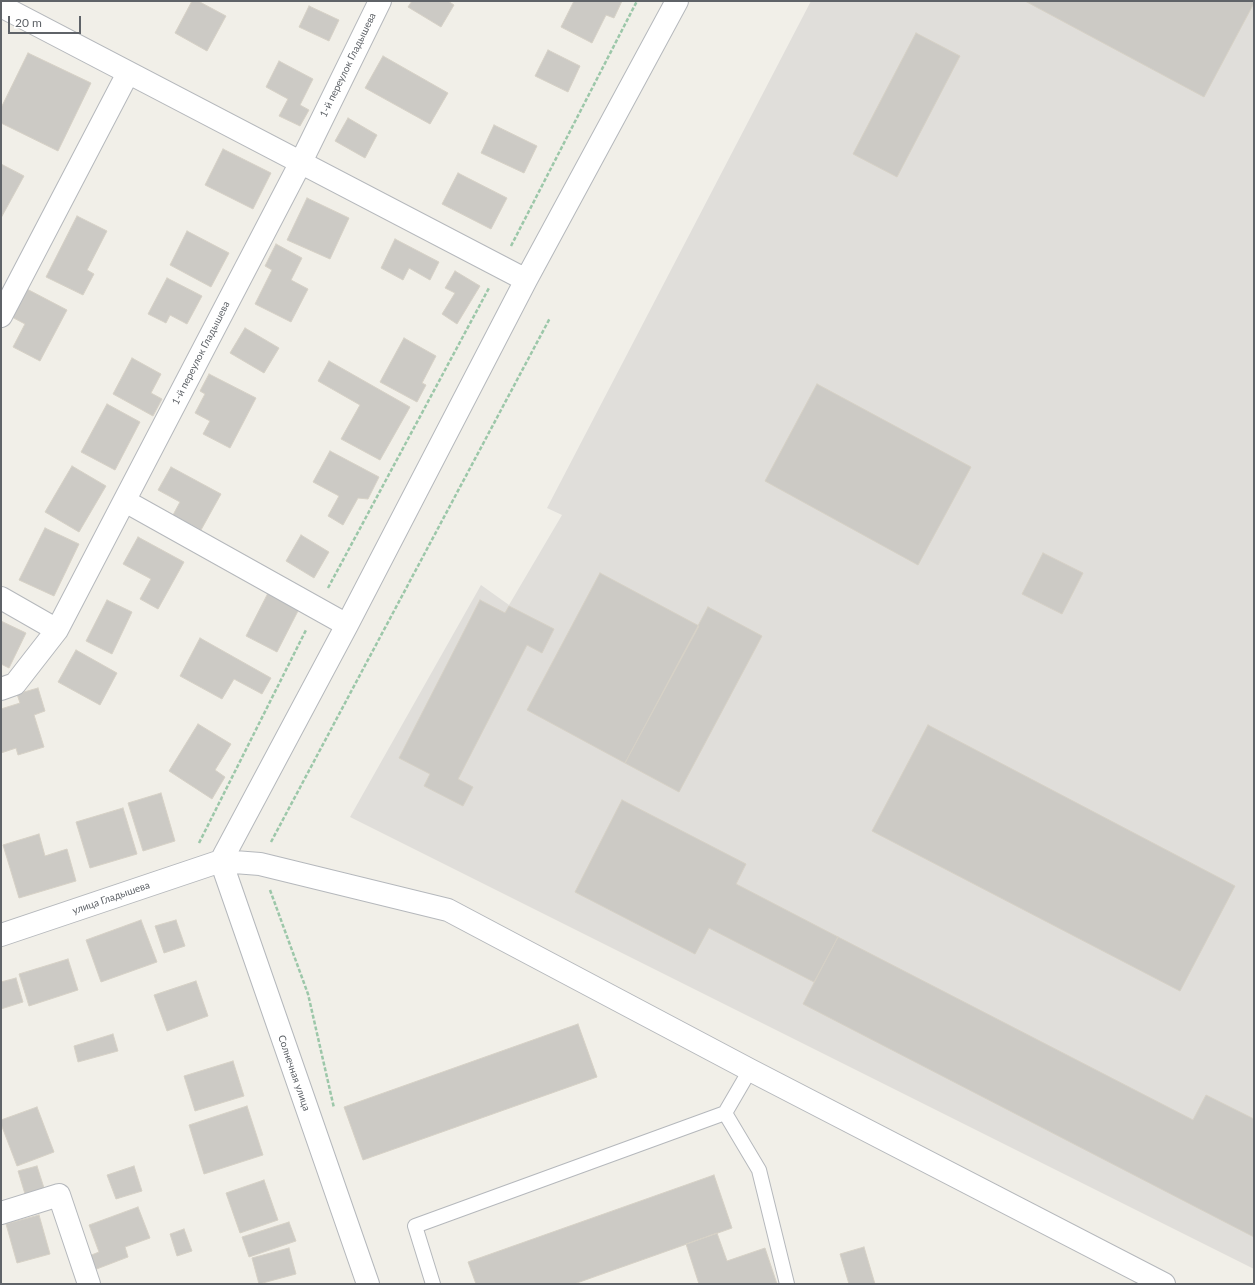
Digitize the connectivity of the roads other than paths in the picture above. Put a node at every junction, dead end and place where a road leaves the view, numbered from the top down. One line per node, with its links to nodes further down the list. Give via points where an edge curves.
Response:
1 (380, 1): 5 (street, 1-й переулок Гладышева)
2 (677, 1): 6 (street)
3 (1, 6): 4 (street)
4 (128, 73): 5 (street); 7 (street)
5 (300, 162): 6 (street); 8 (street, 1-й переулок Гладышева)
6 (526, 280): 10 (street)
7 (1, 316)
8 (125, 500): 10 (street); 11 (street, 1-й переулок Гладышева)
9 (1, 598): 11 (street)
10 (347, 625): 13 (street)
11 (57, 630): 12 (street, 1-й переулок Гладышева, via 15,684)
12 (1, 689)
13 (221, 861): 14 (street, улица Гладышева); 15 (street, via 260,864 448,910); 19 (street, Солнечная улица)
14 (1, 935)
15 (750, 1070): 16 (lane); 22 (street)
16 (725, 1113): 20 (lane, via 415,1226); 21 (lane, via 759,1170)
17 (1, 1213): 18 (street, via 59,1195)
18 (89, 1284)
19 (368, 1284)
20 (433, 1284)
21 (787, 1284)
22 (1164, 1284)

